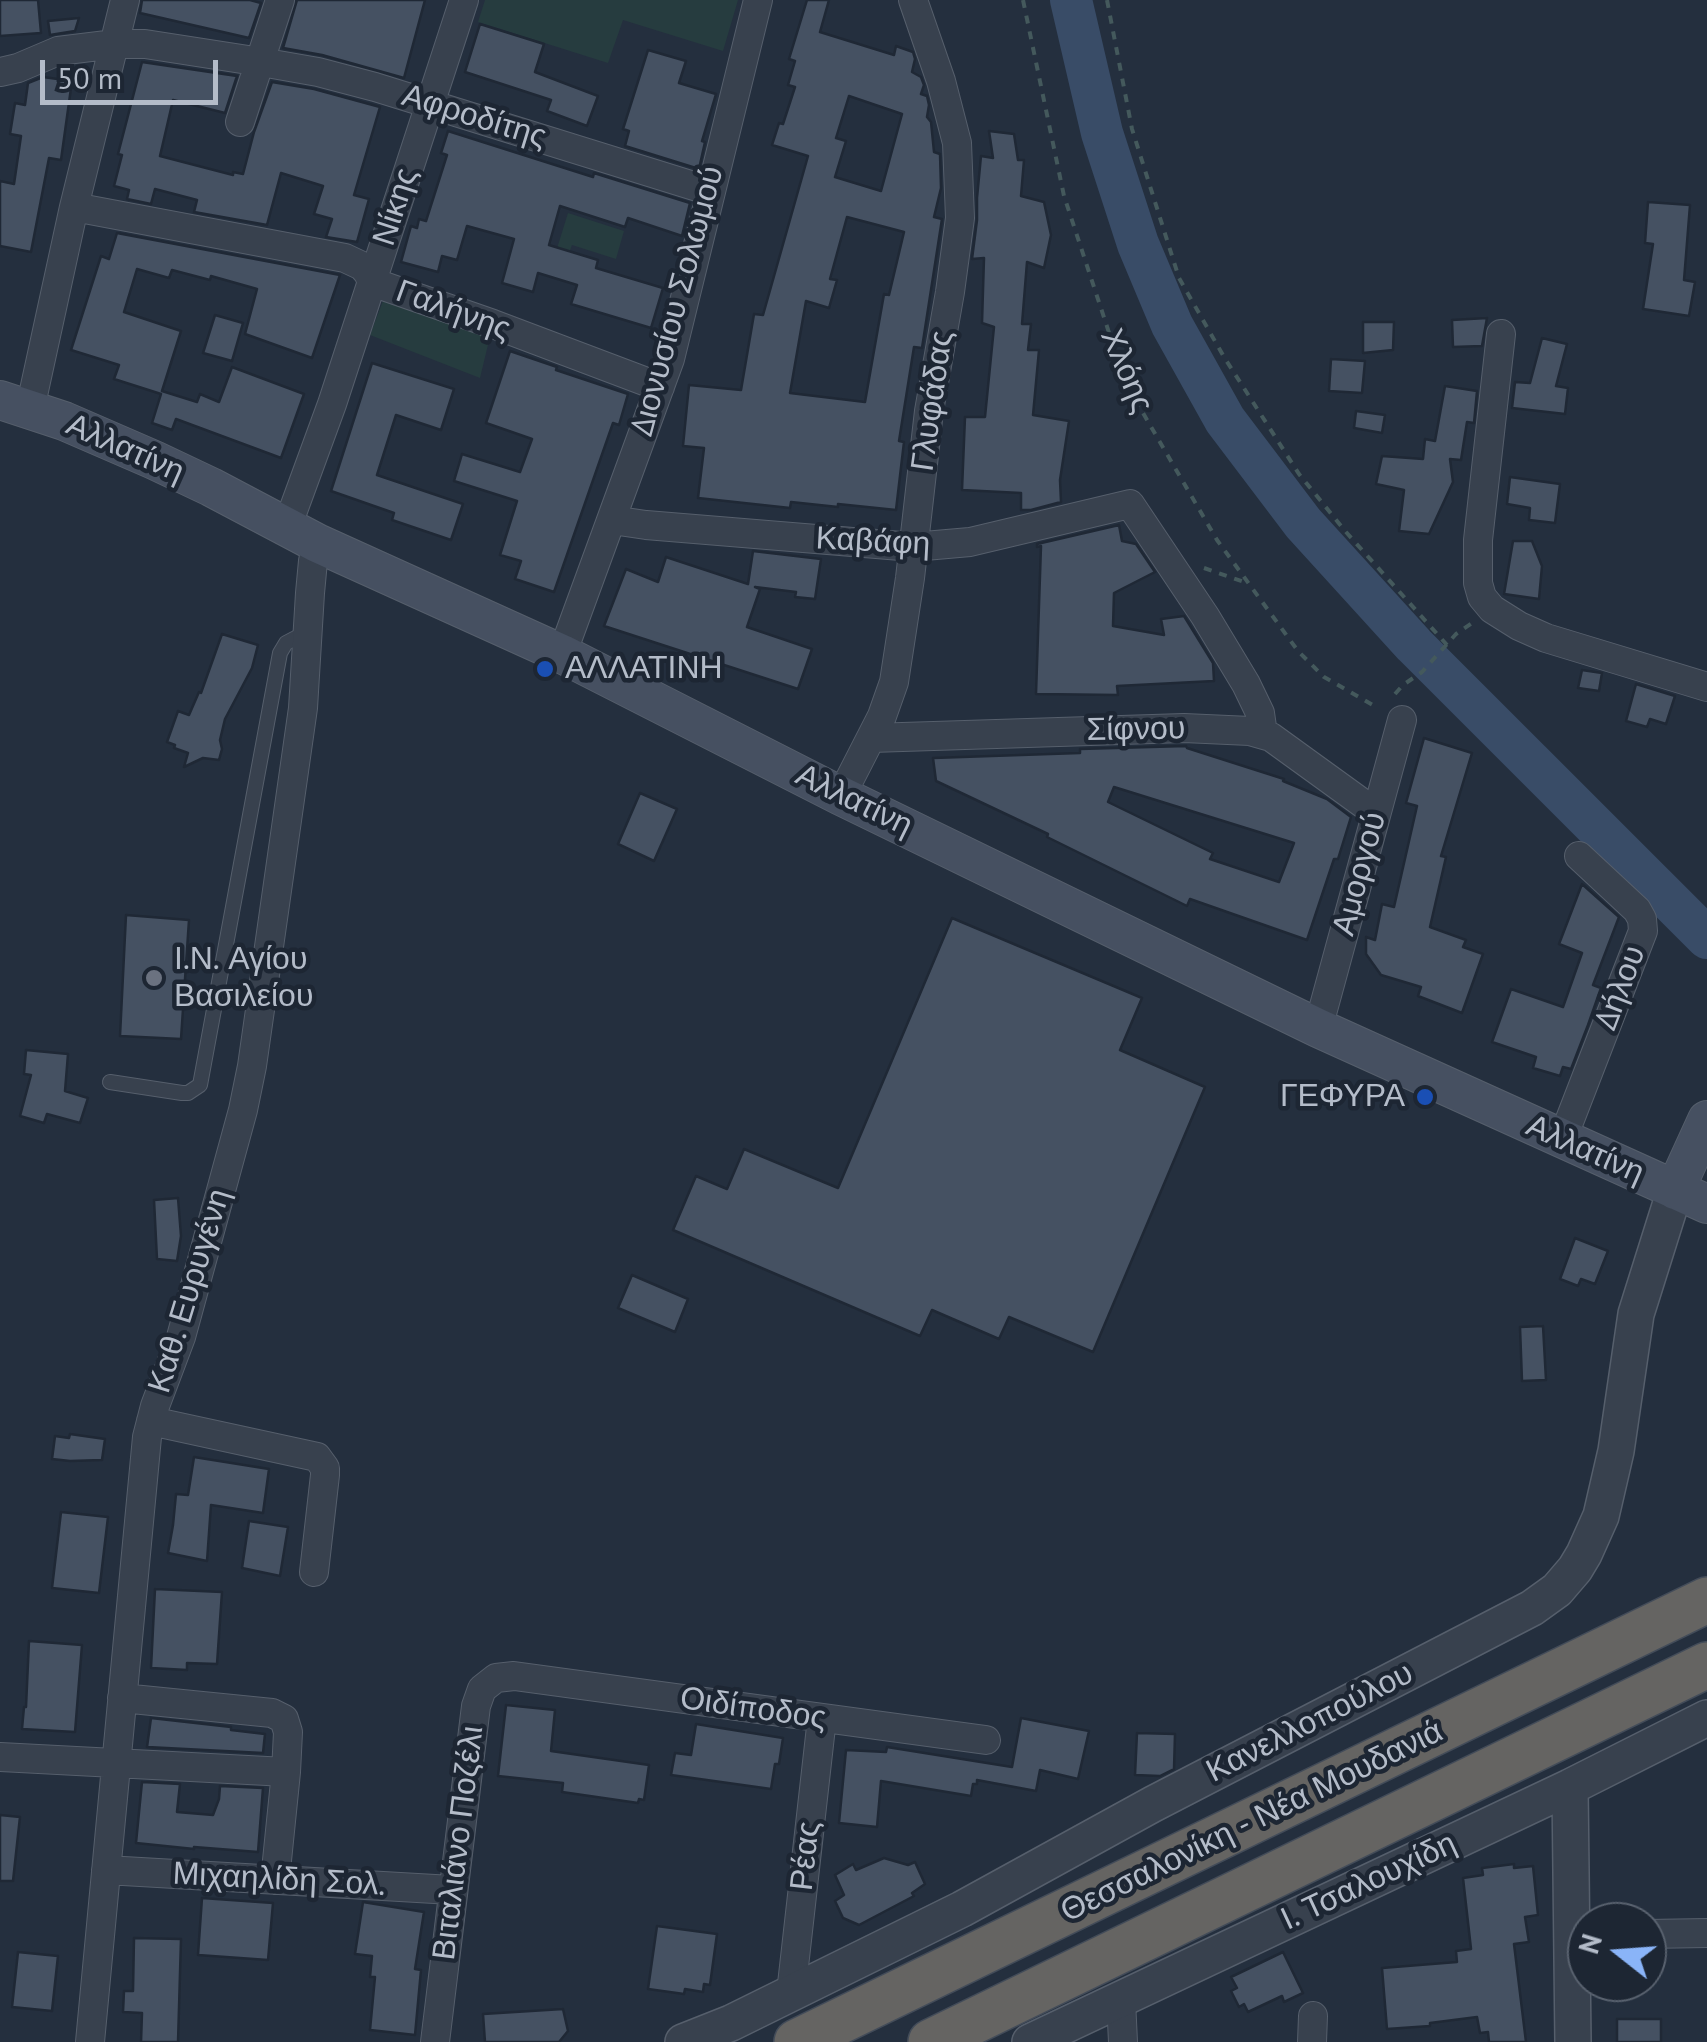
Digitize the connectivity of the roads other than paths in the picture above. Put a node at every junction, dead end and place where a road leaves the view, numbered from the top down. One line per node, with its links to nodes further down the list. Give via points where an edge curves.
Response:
1 (125, 0): 6 (street)
2 (280, 0): 7 (street)
3 (464, 0): 9 (street, Νίκης)
4 (758, 0): 11 (street, Διονυσίου Σολωμού)
5 (913, 0): 19 (street, Γλυφάδας, via 957,143 960,204)
6 (114, 44): 7 (street, Αφροδίτης); 8 (street, Αφροδίτης, via 58,50); 12 (street)
7 (261, 62): 9 (street, Αφροδίτης); 10 (street)
8 (0, 72)
9 (430, 104): 11 (street, Αφροδίτης); 13 (street, Νίκης)
10 (240, 122)
11 (710, 191): 15 (street, Διονυσίου Σολωμού)
12 (74, 207): 13 (street, Γαλήνης, via 345,258 362,266); 16 (street)
13 (372, 282): 15 (street, Γαλήνης); 18 (street, Νίκης, via 332,404)
14 (1501, 334): 22 (street, via 1478,540 1482,597 1546,638)
15 (660, 387): 17 (street, Διονυσίου Σολωμού)
16 (15, 405): 18 (main road, Αλλατίνη, via 137,453)
17 (612, 520): 19 (street, Καβάφη); 21 (street, Διονυσίου Σολωμού)
18 (302, 535): 20 (street, Καθ. Ευρυγένη, via 313,561); 21 (main road, Αλλατίνη)
19 (913, 547): 24 (street, Καβάφη, via 970,542 1130,504 1246,684); 25 (street, Γλυφάδας, via 894,682)
20 (308, 631): 30 (lane, via 280,653 200,1085 182,1093); 34 (street, Καθ. Ευρυγένη, via 304,708 252,1066 181,1337)
21 (562, 654): 26 (main road, Αλλατίνη)
22 (1707, 687)
23 (1390, 715): 27 (street, Αμοργού)
24 (1264, 734): 25 (street, Σίφνου, via 1184,728); 27 (street, Σίφνου)
25 (871, 738): 26 (street, Γλυφάδας)
26 (841, 796): 29 (main road, Αλλατίνη)
27 (1376, 813): 29 (street, Αμοργού)
28 (1579, 856): 32 (street, Δήλου, via 1637,910 1643,931)
29 (1318, 1028): 32 (main road, Αλλατίνη)
30 (110, 1082)
31 (1707, 1120): 33 (main road)
32 (1562, 1140): 33 (main road, Αλλατίνη)
33 (1691, 1197): 53 (street, Κανελλοπούλου, via 1636,1314 1602,1516 1557,1590)
34 (150, 1421): 35 (street, via 317,1456 325,1475); 39 (street, Καθ. Ευρυγένη)
35 (314, 1572)
36 (1707, 1600): 59 (highway, Θεσσαλονίκη - Νέα Μουδανιά)
37 (1707, 1664): 60 (highway, Θεσσαλονίκη - Νέα Μουδανιά)
38 (521, 1677): 40 (street, Οιδίποδος); 49 (street, Βιταλιάνο Ποζέλι, via 496,1678 478,1697)
39 (122, 1698): 44 (street, Καθ. Ευρυγένη); 45 (street, via 279,1715 288,1726)
40 (822, 1718): 42 (street, Οιδίποδος); 53 (street, Ρέας)
41 (1707, 1718): 46 (street, Ι. Τσαλουχίδη)
42 (986, 1740)
43 (0, 1756): 44 (street)
44 (118, 1764): 45 (street); 47 (street, Καθ. Ευρυγένη)
45 (286, 1772): 48 (street)
46 (1570, 1787): 50 (street); 54 (street, Ι. Τσαλουχίδη)
47 (106, 1870): 48 (street, Μιχαηλίδη Σολ.); 56 (street, Καθ. Ευρυγένη)
48 (275, 1880): 49 (street, Μιχαηλίδη Σολ.)
49 (452, 1890): 57 (street, Βιταλιάνο Ποζέλι)
50 (1578, 1902)
51 (1707, 1933): 52 (street)
52 (1667, 1934)
53 (792, 1993): 58 (street, Κανελλοπούλου)
54 (1122, 2000): 61 (street, Ι. Τσαλουχίδη); 62 (street)
55 (1576, 2002): 63 (street)
56 (90, 2042)
57 (435, 2042)
58 (683, 2042)
59 (797, 2042)
60 (931, 2042)
61 (1030, 2042)
62 (1123, 2042)
63 (1573, 2042)

